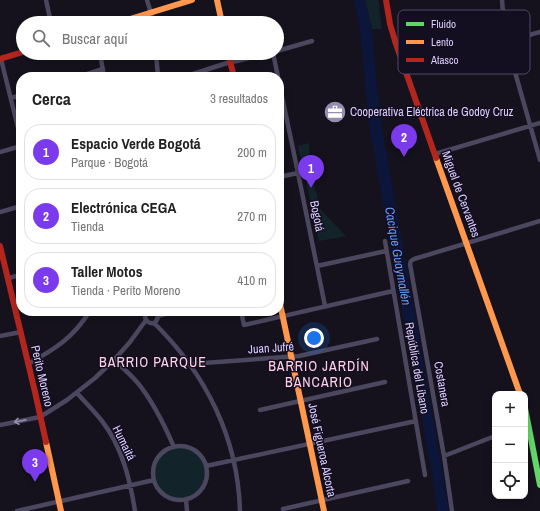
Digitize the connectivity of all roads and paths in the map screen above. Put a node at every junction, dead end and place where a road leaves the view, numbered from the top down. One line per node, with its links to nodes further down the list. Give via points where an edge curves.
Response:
1 (46, 0): 9 (street)
2 (147, 0): 8 (street)
3 (192, 0): 8 (main road)
4 (217, 0): 12 (main road)
5 (386, 0): 16 (main road, Miguel de Cervantes)
6 (502, 0): 7 (street)
7 (503, 10)
8 (151, 13): 10 (main road); 11 (street)
9 (49, 16)
10 (141, 16)
11 (151, 16)
12 (220, 16)
13 (540, 32): 14 (street)
14 (530, 35)
15 (312, 41): 17 (street)
16 (398, 48)
17 (284, 49)
18 (16, 54): 19 (main road)
19 (0, 59): 35 (street)
20 (101, 60): 25 (street)
21 (157, 60): 28 (street)
22 (241, 60): 24 (street)
23 (274, 60): 31 (street)
24 (230, 62): 29 (street); 30 (main road)
25 (103, 69): 26 (street); 27 (street)
26 (94, 72)
27 (103, 72)
28 (158, 72)
29 (202, 72)
30 (233, 72)
31 (277, 72)
32 (407, 74): 42 (main road, Miguel de Cervantes)
33 (515, 74): 39 (street)
34 (16, 96): 35 (street)
35 (11, 98): 37 (street)
36 (284, 106): 44 (street, Bogotá)
37 (16, 118)
38 (540, 123): 39 (street)
39 (530, 126): 42 (street); 43 (street)
40 (16, 147): 41 (street)
41 (0, 152)
42 (435, 154): 50 (main road, Miguel de Cervantes)
43 (540, 160)
44 (298, 173): 45 (street); 53 (street, Bogotá)
45 (284, 176)
46 (16, 207): 47 (street)
47 (0, 212)
48 (540, 221): 50 (street)
49 (385, 241): 52 (street, República del Líbano)
50 (467, 242): 75 (main road, Miguel de Cervantes); 86 (street, Costanera, via 414,259 410,264)
51 (0, 246): 55 (main road, Perito Moreno)
52 (386, 251): 53 (street); 56 (street, República del Líbano)
53 (317, 266): 57 (street, Bogotá)
54 (16, 276): 55 (street)
55 (8, 278): 58 (main road, Perito Moreno)
56 (393, 291): 57 (street); 80 (street, República del Líbano)
57 (325, 306): 64 (street)
58 (16, 311)
59 (17, 316): 67 (main road, Perito Moreno)
60 (86, 316): 72 (street, via 64,342)
61 (158, 316): 66 (street)
62 (242, 316): 63 (street, via 244,325)
63 (283, 316): 70 (main road, José Figueroa Alcorta)
64 (284, 316)
65 (146, 318): 66 (street, via 149,323); 71 (street)
66 (154, 323): 73 (street)
67 (21, 332): 68 (street); 72 (main road, Perito Moreno)
68 (0, 336)
69 (377, 339): 70 (street, Juan Jufré)
70 (291, 357): 73 (street, Juan Jufré); 77 (main road, José Figueroa Alcorta)
71 (114, 360): 76 (street); 85 (street, via 147,396 162,420)
72 (28, 364): 79 (main road, Perito Moreno)
73 (190, 364): 87 (street, via 219,415)
74 (385, 382): 77 (street)
75 (519, 391)
76 (77, 393): 79 (street); 92 (street, Humaitá, via 112,436)
77 (300, 401): 78 (street); 84 (main road, José Figueroa Alcorta)
78 (260, 410)
79 (40, 417): 81 (street, one-way to 81); 96 (main road, Perito Moreno)
80 (416, 420): 84 (street); 89 (street, República del Líbano)
81 (0, 425)
82 (527, 427): 93 (main road)
83 (492, 437): 86 (street)
84 (309, 444): 87 (street); 95 (main road, José Figueroa Alcorta)
85 (174, 447): 88 (street, via 188,447 194,450 200,454); 90 (street, via 160,456 156,463)
86 (444, 456): 104 (street, Costanera)
87 (234, 461): 88 (street); 102 (street)
88 (206, 466): 94 (street, via 207,475 201,491)
89 (425, 475)
90 (154, 480): 92 (street); 94 (street, via 163,494 178,500)
91 (408, 481): 95 (street)
92 (131, 485): 96 (street); 100 (street, Humaitá)
93 (540, 485)
94 (186, 499): 101 (street)
95 (321, 500): 97 (street); 103 (main road, José Figueroa Alcorta)
96 (59, 501): 98 (street); 99 (main road, Perito Moreno)
97 (283, 508)
98 (17, 511)
99 (61, 511)
100 (135, 511)
101 (187, 511)
102 (240, 511)
103 (324, 511)
104 (452, 511)

